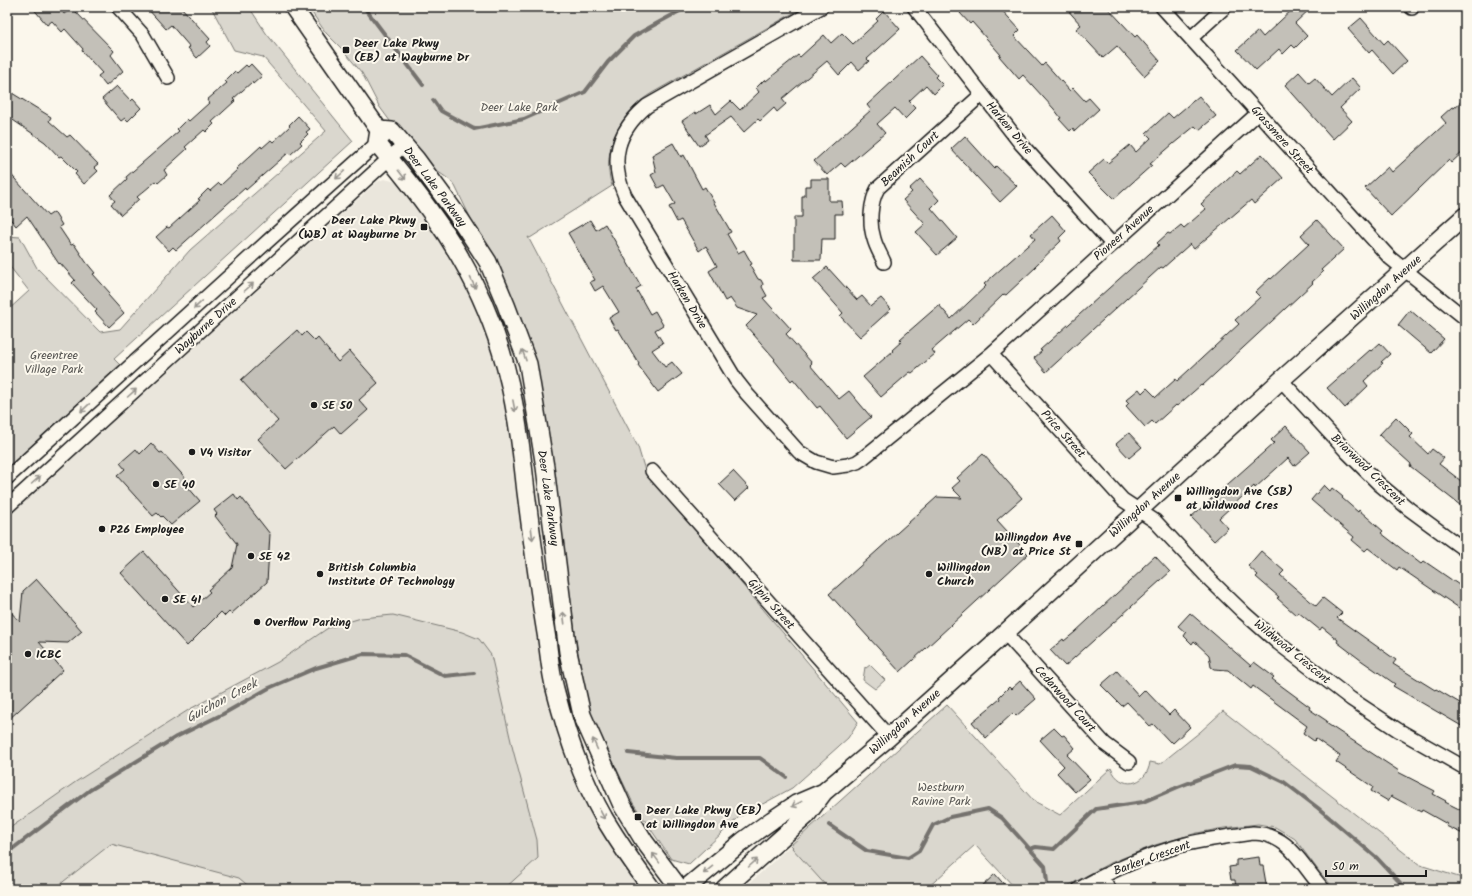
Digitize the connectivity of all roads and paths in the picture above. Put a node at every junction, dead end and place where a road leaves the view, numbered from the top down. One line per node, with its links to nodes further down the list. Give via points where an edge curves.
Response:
1 (118, 7): 8 (street, via 144,35)
2 (293, 7): 11 (main road, Deer Lake Parkway)
3 (821, 7): 19 (street, Harken Drive, via 654,101 639,113 626,129 618,148 617,173 625,196 736,380 799,452 816,462 840,467 856,462)
4 (914, 7): 9 (street, Harken Drive)
5 (1162, 7): 7 (street, Grassmere Street)
6 (1225, 7): 7 (street)
7 (1191, 38): 10 (street, Grassmere Street)
8 (168, 78)
9 (981, 95): 15 (street, Harken Drive, via 1020,144); 16 (street, Beamish Court, via 878,188 872,202 872,218 874,239)
10 (1258, 114): 15 (street, Pioneer Avenue); 17 (street, Grassmere Street, via 1386,254)
11 (383, 135): 12 (main road, Deer Lake Parkway); 13 (main road, Deer Lake Parkway); 22 (street, Wayburne Drive, one-way to 22)
12 (404, 145): 13 (street, Wayburne Drive); 33 (main road, Deer Lake Parkway, one-way to 12, via 644,841 622,805 582,715 568,652 545,466 528,364 506,304 488,262 456,213)
13 (389, 158): 23 (street, Wayburne Drive, one-way to 13); 32 (main road, Deer Lake Parkway, one-way to 32, via 432,213 453,246 488,314 501,350 519,429 554,688 585,779 626,854)
14 (1465, 216): 17 (main road, Willingdon Avenue)
15 (1112, 244): 19 (street, Pioneer Avenue)
16 (884, 262)
17 (1405, 270): 18 (street, Grassmere Street); 20 (main road, Willingdon Avenue)
18 (1465, 318)
19 (991, 354): 24 (street, Price Street, via 1123,500)
20 (1281, 380): 24 (main road, Willingdon Avenue); 25 (street, Briarwood Crescent, via 1379,484)
21 (652, 471): 27 (street, Gilpin Street)
22 (7, 478)
23 (7, 506)
24 (1139, 511): 26 (main road, Willingdon Avenue); 29 (street, Wildwood Crescent, via 1156,521 1216,586 1278,643 1351,700)
25 (1465, 550)
26 (1005, 633): 27 (main road, Willingdon Avenue); 28 (street, Cedarwood Court, via 1105,744)
27 (889, 737): 30 (main road, Willingdon Avenue)
28 (1129, 762)
29 (1465, 768)
30 (824, 792): 34 (main road, Willingdon Avenue, one-way to 34, via 796,804 778,816); 35 (main road, Willingdon Avenue, one-way to 30, via 806,816)
31 (1102, 876): 36 (street, Barker Crescent); 37 (street); 38 (street, Barker Crescent, via 1187,844 1262,833 1275,837 1286,845)
32 (652, 889)
33 (680, 889)
34 (685, 889)
35 (724, 889)
36 (1079, 889)
37 (1109, 889)
38 (1323, 889)

